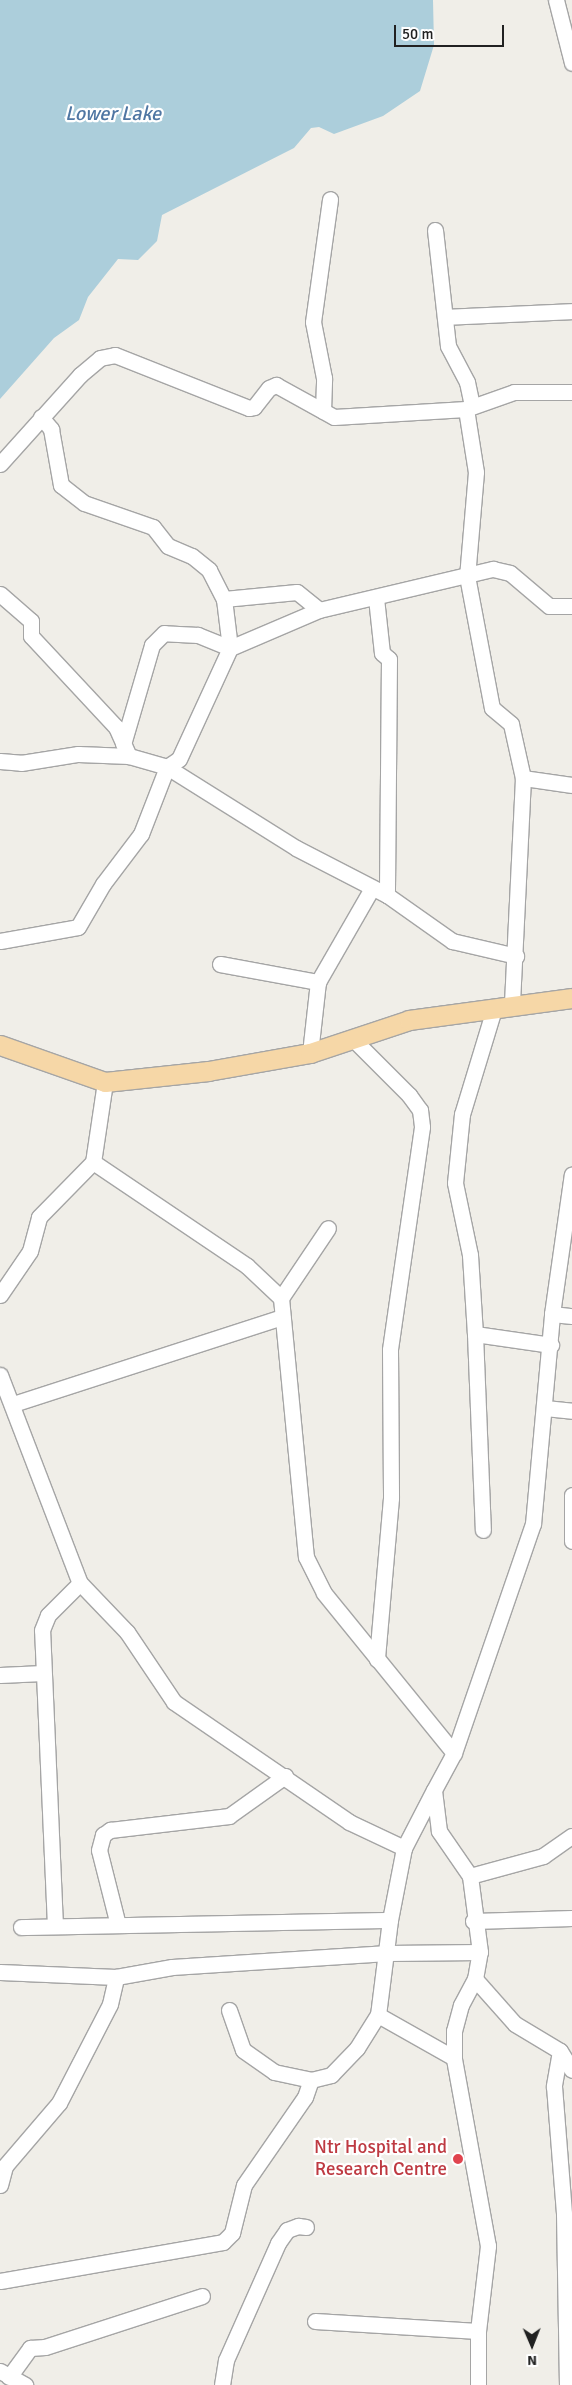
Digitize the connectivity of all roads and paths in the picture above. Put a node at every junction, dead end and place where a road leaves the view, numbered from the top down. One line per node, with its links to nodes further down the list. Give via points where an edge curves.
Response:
1 (556, 0): 2 (street)
2 (572, 63)
3 (330, 199): 9 (street, via 313,322 324,378)
4 (435, 230): 6 (street)
5 (572, 311): 6 (street)
6 (445, 317): 8 (street, via 448,346 467,382)
7 (572, 392): 8 (street, via 514,392)
8 (469, 408): 9 (street, via 334,417); 12 (street, via 476,472)
9 (323, 411): 10 (street, via 276,385 269,388 254,407 248,408 115,355 100,358)
10 (41, 417): 11 (street); 15 (street, via 51,429 61,485 84,502 153,527 168,546 192,556 209,570)
11 (0, 464)
12 (467, 576): 14 (street); 16 (street, via 502,569 549,606); 22 (street, via 492,708 511,724)
13 (0, 594): 19 (street, via 31,621 31,636 116,727)
14 (376, 598): 17 (street); 25 (street, via 382,653 389,659)
15 (224, 599): 17 (street, via 297,592); 18 (street)
16 (572, 606)
17 (319, 610): 18 (street)
18 (230, 648): 19 (street, via 198,635 164,633 152,645); 21 (street, via 179,759)
19 (126, 750): 20 (street, via 21,763); 21 (street)
20 (0, 761)
21 (167, 767): 24 (street, via 296,848); 26 (street, via 141,834 103,884 78,927)
22 (523, 778): 23 (street); 27 (street)
23 (572, 785)
24 (372, 888): 25 (street); 29 (street)
25 (387, 895): 27 (street, via 452,941)
26 (0, 941)
27 (516, 956): 31 (street)
28 (220, 964): 29 (street)
29 (318, 982): 34 (street)
30 (572, 998): 31 (main road)
31 (503, 1008): 32 (main road, via 409,1020); 44 (street, via 462,1114 455,1183 470,1255)
32 (352, 1038): 34 (main road); 54 (street, via 410,1094 420,1110 422,1127 390,1350 391,1498)
33 (0, 1045): 35 (main road)
34 (310, 1053): 35 (main road, via 208,1071)
35 (105, 1082): 36 (street)
36 (93, 1162): 39 (street, via 39,1216 30,1251); 40 (street, via 247,1266)
37 (572, 1178): 41 (street)
38 (328, 1228): 40 (street)
39 (0, 1295)
40 (281, 1298): 43 (street)
41 (552, 1314): 42 (street); 45 (street)
42 (572, 1316)
43 (282, 1317): 47 (street); 54 (street, via 306,1557 324,1594)
44 (475, 1334): 45 (street); 51 (street)
45 (551, 1345): 48 (street)
46 (0, 1375): 47 (street)
47 (13, 1404): 53 (street)
48 (545, 1408): 49 (street); 57 (street, via 533,1524)
49 (572, 1411)
50 (572, 1495): 52 (street)
51 (484, 1530)
52 (572, 1541)
53 (80, 1583): 55 (street, via 48,1614 42,1630); 58 (street, via 127,1632 174,1702)
54 (377, 1658): 57 (street)
55 (43, 1673): 56 (street); 67 (street)
56 (0, 1675)
57 (454, 1753): 59 (street)
58 (285, 1776): 61 (street, via 350,1822); 66 (street, via 229,1816 110,1830 102,1836 98,1850)
59 (434, 1790): 61 (street); 62 (street, via 439,1831)
60 (572, 1836): 62 (street, via 542,1856)
61 (404, 1848): 64 (street)
62 (470, 1876): 65 (street)
63 (572, 1918): 65 (street)
64 (390, 1920): 66 (street); 70 (street)
65 (473, 1920): 69 (street)
66 (118, 1925): 67 (street)
67 (54, 1926): 68 (street)
68 (21, 1927)
69 (480, 1952): 70 (street); 73 (street)
70 (388, 1953): 72 (street, via 172,1967); 75 (street)
71 (0, 1972): 72 (street)
72 (116, 1977): 80 (street, via 110,2004 59,2103 5,2166)
73 (475, 1979): 76 (street, via 515,2024); 77 (street, via 454,2031)
74 (229, 2010): 79 (street, via 243,2050 274,2072)
75 (378, 2015): 77 (street); 79 (street, via 357,2048 331,2076)
76 (560, 2051): 78 (street); 90 (street, via 554,2086 564,2214)
77 (454, 2058): 85 (street, via 488,2246)
78 (572, 2070)
79 (311, 2080): 82 (street, via 305,2097 244,2185 232,2233 223,2242)
80 (0, 2186)
81 (306, 2227): 88 (street, via 287,2230 278,2243 226,2360)
82 (0, 2281)
83 (202, 2296): 86 (street, via 45,2348 30,2348)
84 (315, 2321): 85 (street)
85 (478, 2331): 89 (street)
86 (5, 2374): 87 (street)
87 (25, 2385)
88 (222, 2385)
89 (478, 2385)
90 (567, 2385)

